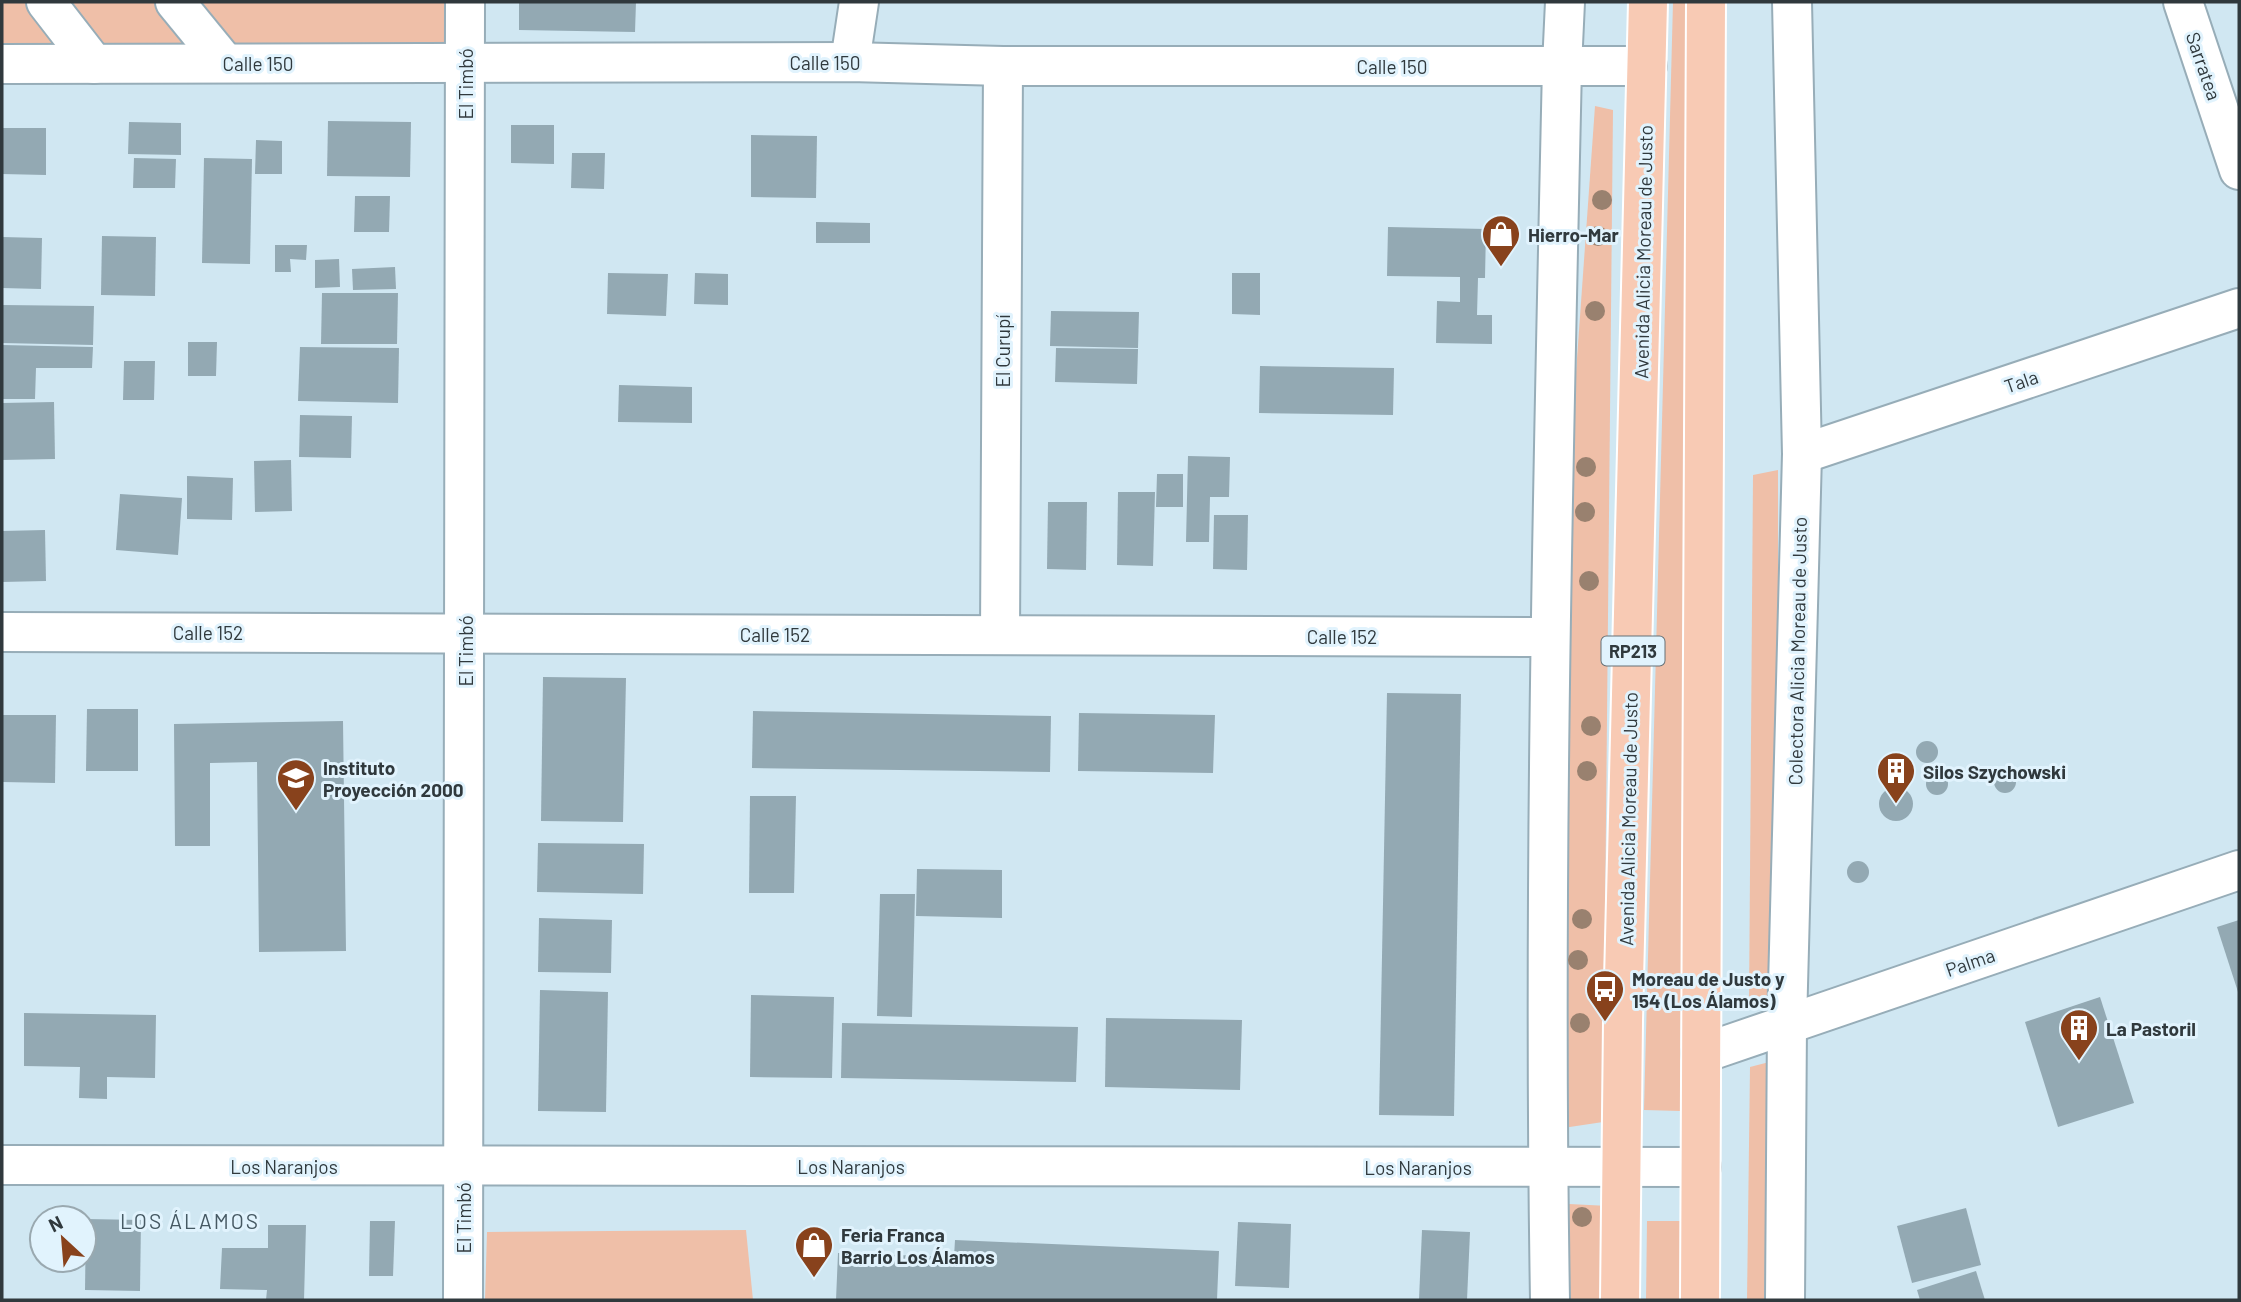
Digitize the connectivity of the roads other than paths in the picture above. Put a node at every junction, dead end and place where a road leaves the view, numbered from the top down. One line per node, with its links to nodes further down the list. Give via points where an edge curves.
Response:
1 (46, 2): 14 (street)
2 (175, 2): 12 (street)
3 (466, 2): 10 (street, El Timbó)
4 (859, 2): 11 (street)
5 (1565, 2): 16 (street)
6 (1648, 2): 17 (main road, Avenida Alicia Moreau de Justo / RP213)
7 (1706, 2): 27 (main road)
8 (1792, 2): 20 (street, Colectora Alicia Moreau de Justo)
9 (2183, 2): 18 (street, Sarratea)
10 (465, 62): 11 (street, Calle 150); 12 (street, Calle 150); 22 (street, El Timbó)
11 (850, 62): 15 (street, Calle 150)
12 (225, 63): 14 (street, Calle 150)
13 (2, 64): 14 (street, Calle 150)
14 (94, 64)
15 (1003, 66): 16 (street, Calle 150); 23 (street, El Curupí)
16 (1562, 66): 17 (street, Calle 150); 24 (street)
17 (1647, 66): 31 (main road, Avenida Alicia Moreau de Justo / RP213)
18 (2239, 170)
19 (2239, 308): 20 (street, Tala)
20 (1802, 454): 26 (street, Colectora Alicia Moreau de Justo)
21 (2, 632): 22 (street, Calle 152)
22 (465, 633): 23 (street, Calle 152); 29 (street, El Timbó)
23 (1000, 635): 24 (street, Calle 152)
24 (1549, 637): 30 (street)
25 (2239, 870): 26 (street, Palma)
26 (1787, 1024): 27 (street, Palma); 37 (street, Colectora Alicia Moreau de Justo)
27 (1701, 1054): 32 (main road)
28 (2, 1165): 29 (street, Los Naranjos)
29 (463, 1166): 30 (street, Los Naranjos); 33 (street, El Timbó)
30 (1548, 1167): 31 (street, Los Naranjos); 34 (street)
31 (1622, 1167): 32 (street, Los Naranjos); 35 (main road, Avenida Alicia Moreau de Justo / RP213)
32 (1701, 1167): 36 (main road)
33 (463, 1300)
34 (1550, 1300)
35 (1620, 1300)
36 (1700, 1300)
37 (1785, 1300)

